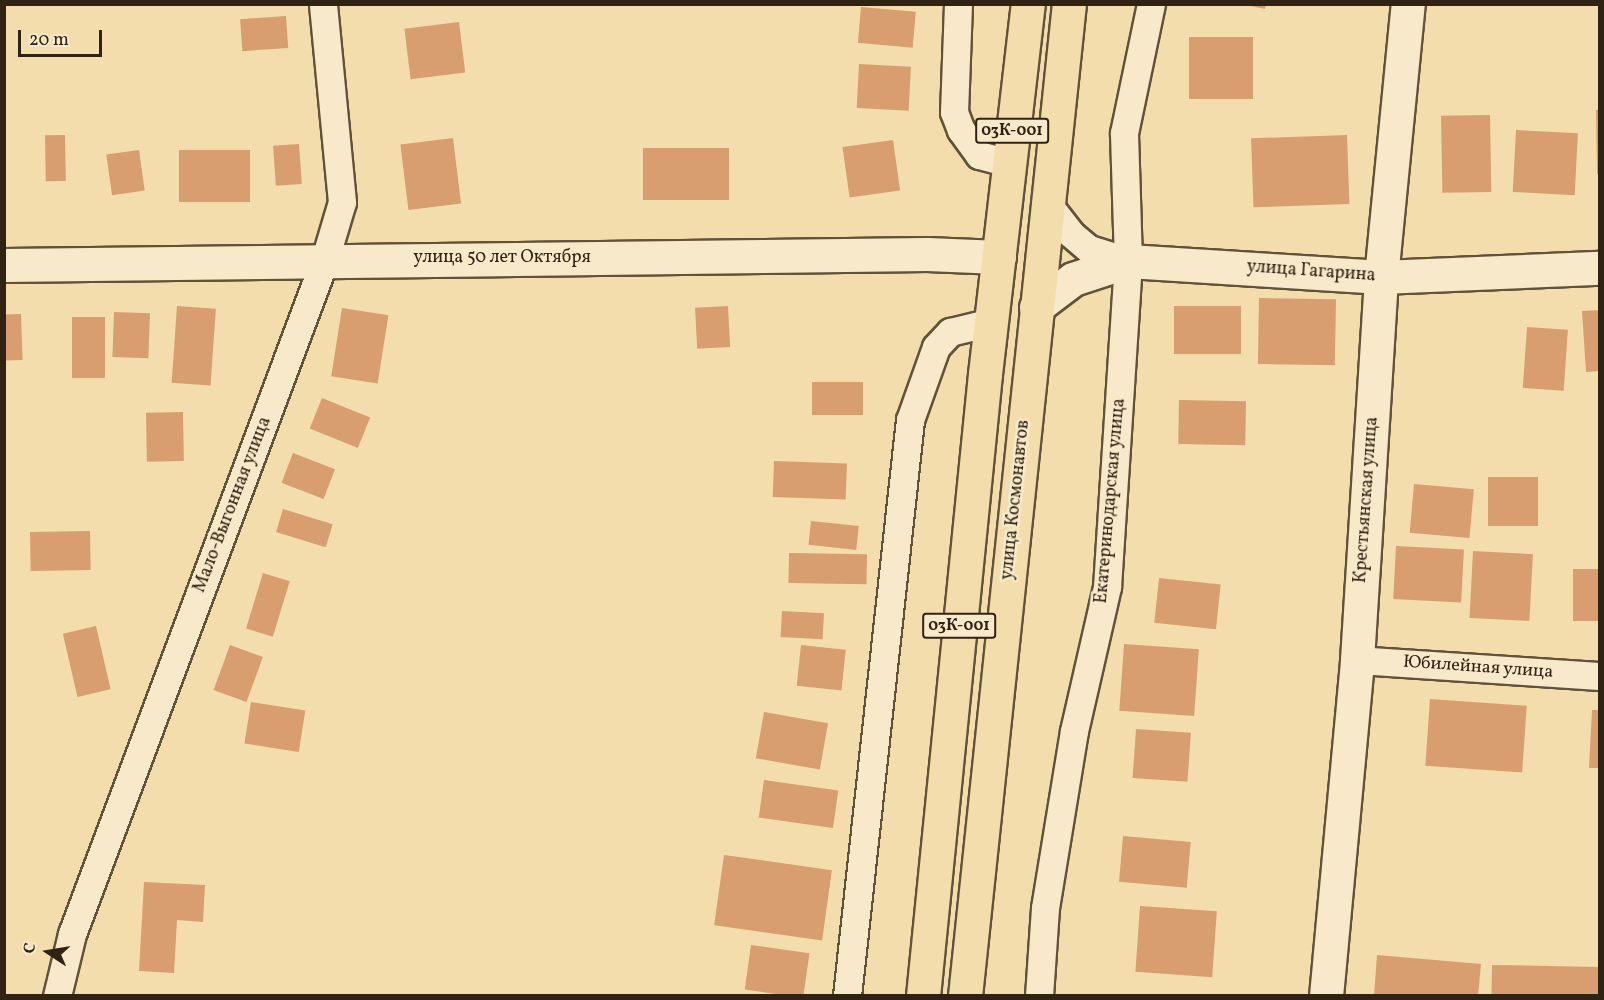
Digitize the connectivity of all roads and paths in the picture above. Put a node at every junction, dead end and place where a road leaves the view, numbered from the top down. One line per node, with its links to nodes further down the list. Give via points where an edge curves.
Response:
1 (323, 4): 10 (street, Мало-Выгонная улица, via 342,202)
2 (958, 4): 7 (street, via 954,112 979,155)
3 (1028, 4): 7 (main road, 03К-001)
4 (1069, 4): 8 (main road, улица Космонавтов / 03К-001)
5 (1151, 4): 11 (street, Екатеринодарская улица, via 1124,133)
6 (1408, 4): 14 (main road, Крестьянская улица)
7 (1008, 164): 9 (main road, 03К-001)
8 (1047, 203): 11 (street, via 1071,234 1089,249); 15 (main road, улица Космонавтов / 03К-001)
9 (999, 257): 10 (main road, улица 50 лет Октября); 16 (main road, 03К-001)
10 (325, 260): 12 (main road, улица 50 лет Октября); 19 (street, Мало-Выгонная улица, via 72,934)
11 (1128, 261): 14 (main road, улица Гагарина); 15 (main road, улица Гагарина, via 1073,279); 23 (street, Екатеринодарская улица, via 1107,586 1074,731 1045,908)
12 (4, 265)
13 (1599, 268): 14 (main road, улица Гагарина)
14 (1381, 277): 17 (main road, Крестьянская улица)
15 (1036, 307): 22 (main road, улица Космонавтов / 03К-001)
16 (991, 322): 20 (street, via 950,332 936,347 910,420); 21 (main road, 03К-001)
17 (1357, 660): 18 (street, Юбилейная улица); 24 (main road, Крестьянская улица)
18 (1599, 676)
19 (57, 996)
20 (847, 996)
21 (923, 996)
22 (965, 996)
23 (1039, 996)
24 (1326, 996)

